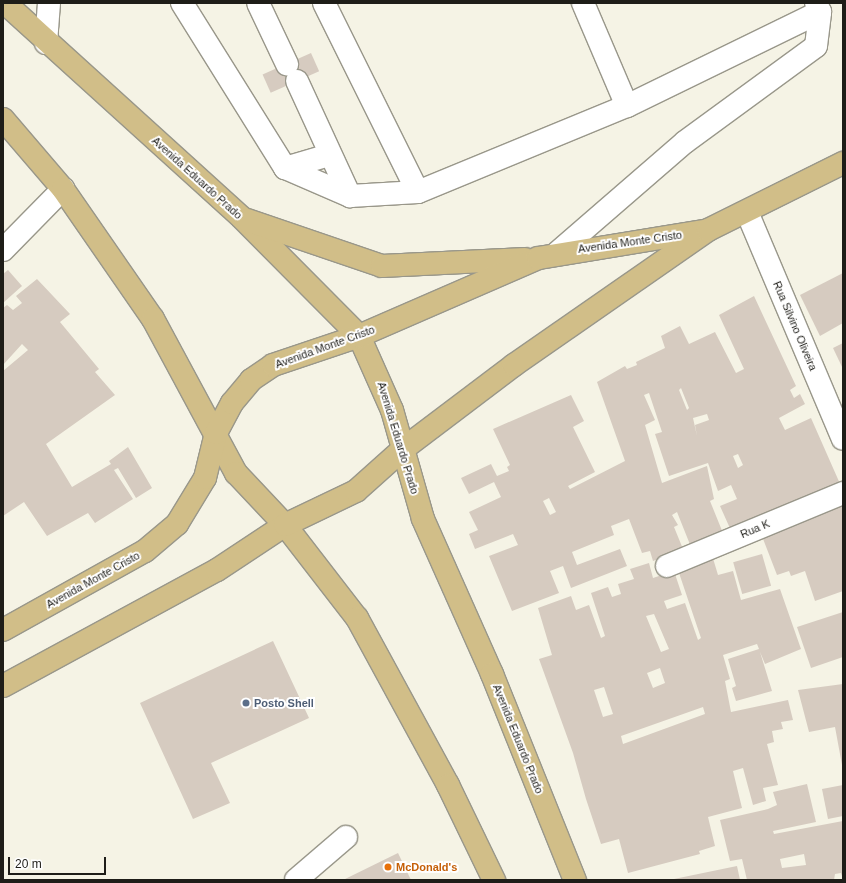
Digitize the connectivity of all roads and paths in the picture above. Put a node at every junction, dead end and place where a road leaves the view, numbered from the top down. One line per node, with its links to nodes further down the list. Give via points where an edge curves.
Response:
1 (5, 3): 8 (main road, Avenida Eduardo Prado)
2 (49, 3): 8 (street)
3 (182, 3): 13 (street)
4 (258, 3): 11 (street)
5 (324, 3): 15 (street)
6 (583, 3): 9 (street)
7 (818, 7): 9 (street); 21 (street, via 816,46 684,142)
8 (46, 43): 18 (main road, Avenida Eduardo Prado)
9 (627, 106): 15 (street)
10 (3, 120): 14 (main road)
11 (329, 155): 13 (street); 16 (street)
12 (843, 163): 17 (main road, Avenida Monte Cristo)
13 (285, 168): 16 (street)
14 (63, 189): 20 (street); 24 (main road, via 153,319)
15 (418, 192): 16 (street)
16 (350, 196)
17 (747, 212): 19 (main road, Avenida Monte Cristo); 23 (street, Rua Silvino Oliveira)
18 (242, 218): 21 (main road, via 382,266); 22 (main road, Avenida Eduardo Prado)
19 (708, 230): 21 (main road, Avenida Monte Cristo); 25 (main road, Avenida Monte Cristo, via 514,365)
20 (3, 250)
21 (548, 255): 22 (main road, Avenida Monte Cristo)
22 (359, 336): 24 (main road, Avenida Monte Cristo, via 273,365 251,380 232,402); 25 (main road, Avenida Eduardo Prado, via 382,382)
23 (841, 430)
24 (216, 433): 27 (main road, via 236,473); 29 (main road, Avenida Monte Cristo, via 205,478 177,524 145,551)
25 (403, 449): 27 (main road, Avenida Monte Cristo, via 356,491); 34 (main road, Avenida Eduardo Prado, via 423,519 492,674)
26 (843, 493): 28 (street, Rua K)
27 (285, 525): 30 (main road, Avenida Monte Cristo, via 217,570); 33 (main road, via 357,618 448,785)
28 (667, 566)
29 (3, 630)
30 (3, 686)
31 (346, 836): 32 (street)
32 (296, 880)
33 (494, 880)
34 (575, 880)

